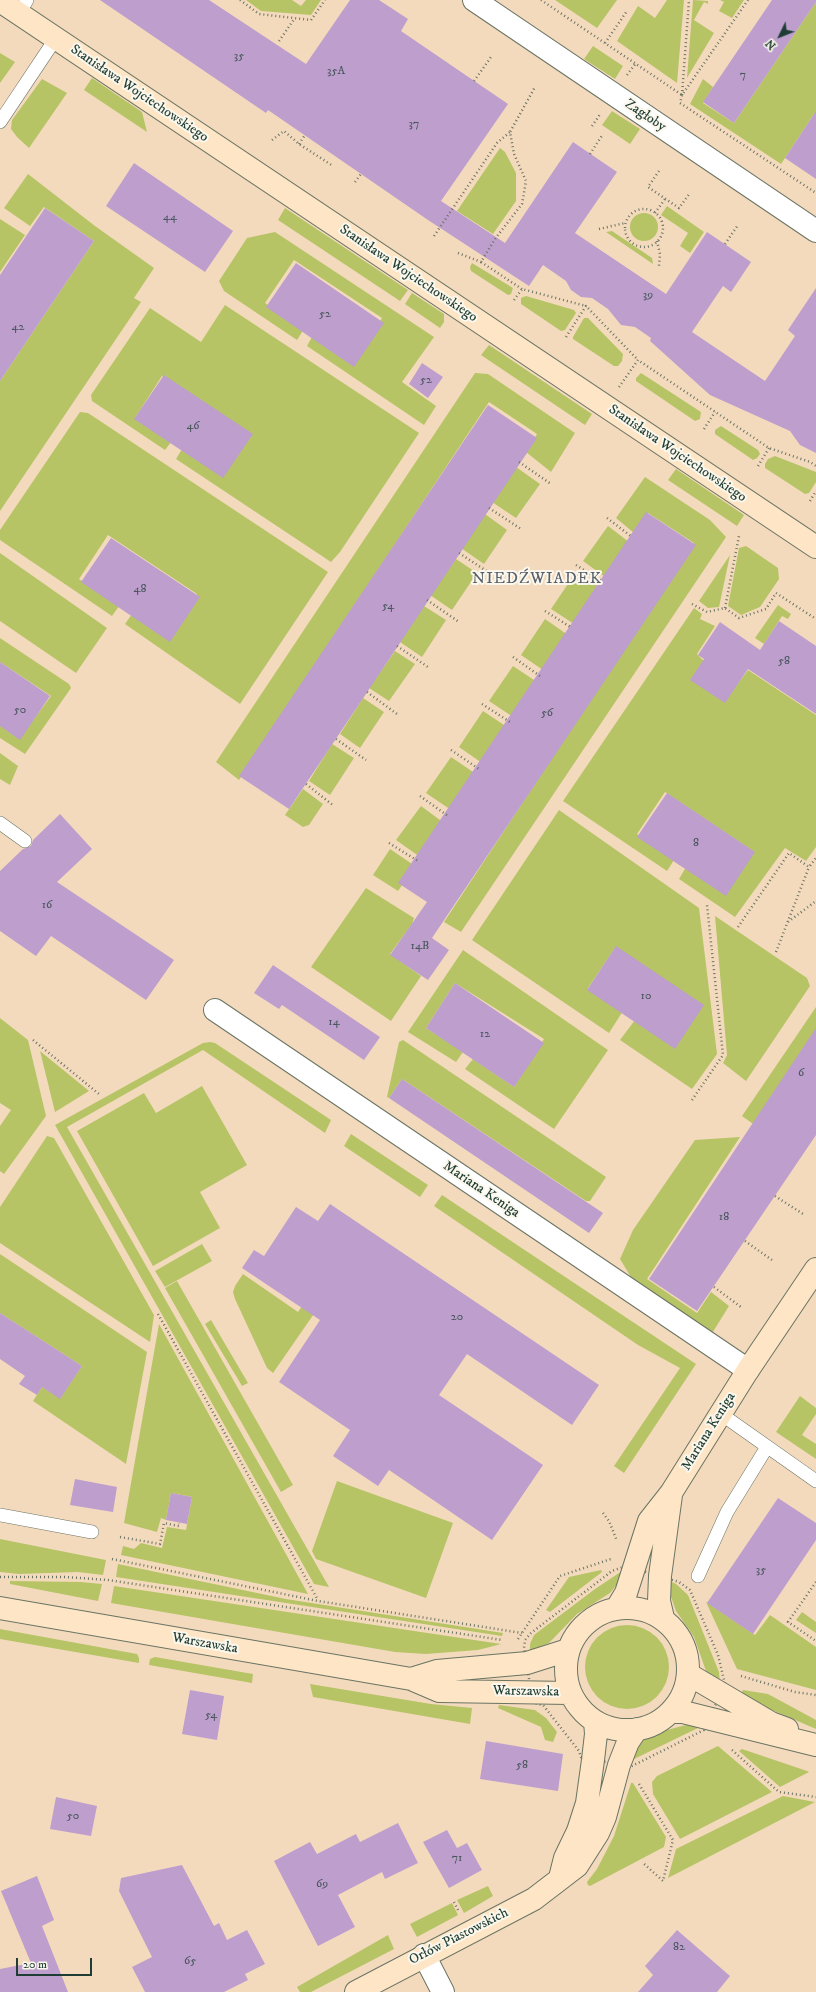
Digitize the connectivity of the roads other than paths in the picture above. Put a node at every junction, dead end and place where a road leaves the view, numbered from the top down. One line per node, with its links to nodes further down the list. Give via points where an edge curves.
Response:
1 (474, 0): 6 (street, Zagłoby)
2 (0, 1): 3 (street, Stanisława Wojciechowskiego)
3 (23, 6): 4 (street, Stanisława Wojciechowskiego)
4 (56, 38): 5 (lane); 7 (street, Stanisława Wojciechowskiego)
5 (0, 122)
6 (816, 231)
7 (816, 548)
8 (0, 823): 9 (lane)
9 (25, 840)
10 (215, 1010): 12 (street, Mariana Keniga)
11 (816, 1269): 12 (street, Mariana Keniga)
12 (748, 1370): 13 (street, Mariana Keniga)
13 (721, 1414): 14 (lane); 16 (street, Mariana Keniga)
14 (767, 1447): 15 (lane); 19 (lane, via 727,1512)
15 (816, 1481)
16 (671, 1493): 21 (street, Mariana Keniga, via 649,1521 626,1593); 22 (street, Mariana Keniga, via 660,1576 659,1601)
17 (0, 1515): 18 (lane)
18 (92, 1532)
19 (698, 1576)
20 (0, 1608): 25 (street, Warszawska)
21 (617, 1608): 22 (street, via 633,1607); 23 (street, via 601,1613 586,1622 575,1635)
22 (663, 1618): 24 (street, via 683,1643 688,1658)
23 (568, 1650): 25 (street, Warszawska, via 527,1663 437,1671); 26 (street, via 566,1672)
24 (688, 1674): 27 (street, via 683,1694); 30 (street, via 771,1723)
25 (411, 1679): 26 (street, Warszawska, via 439,1691)
26 (570, 1693): 28 (street, via 576,1704)
27 (671, 1712): 29 (street, via 650,1726); 31 (street, via 683,1712)
28 (595, 1721): 29 (street, via 623,1730); 32 (street, via 594,1760 586,1803)
29 (637, 1729): 32 (street, Orłów Piastowskich, via 628,1742 619,1765 598,1833 577,1866)
30 (816, 1739)
31 (816, 1746)
32 (560, 1878): 33 (street, Orłów Piastowskich, via 534,1899)
33 (424, 1955): 34 (street, Orłów Piastowskich); 35 (street)
34 (356, 1992)
35 (443, 1992)

